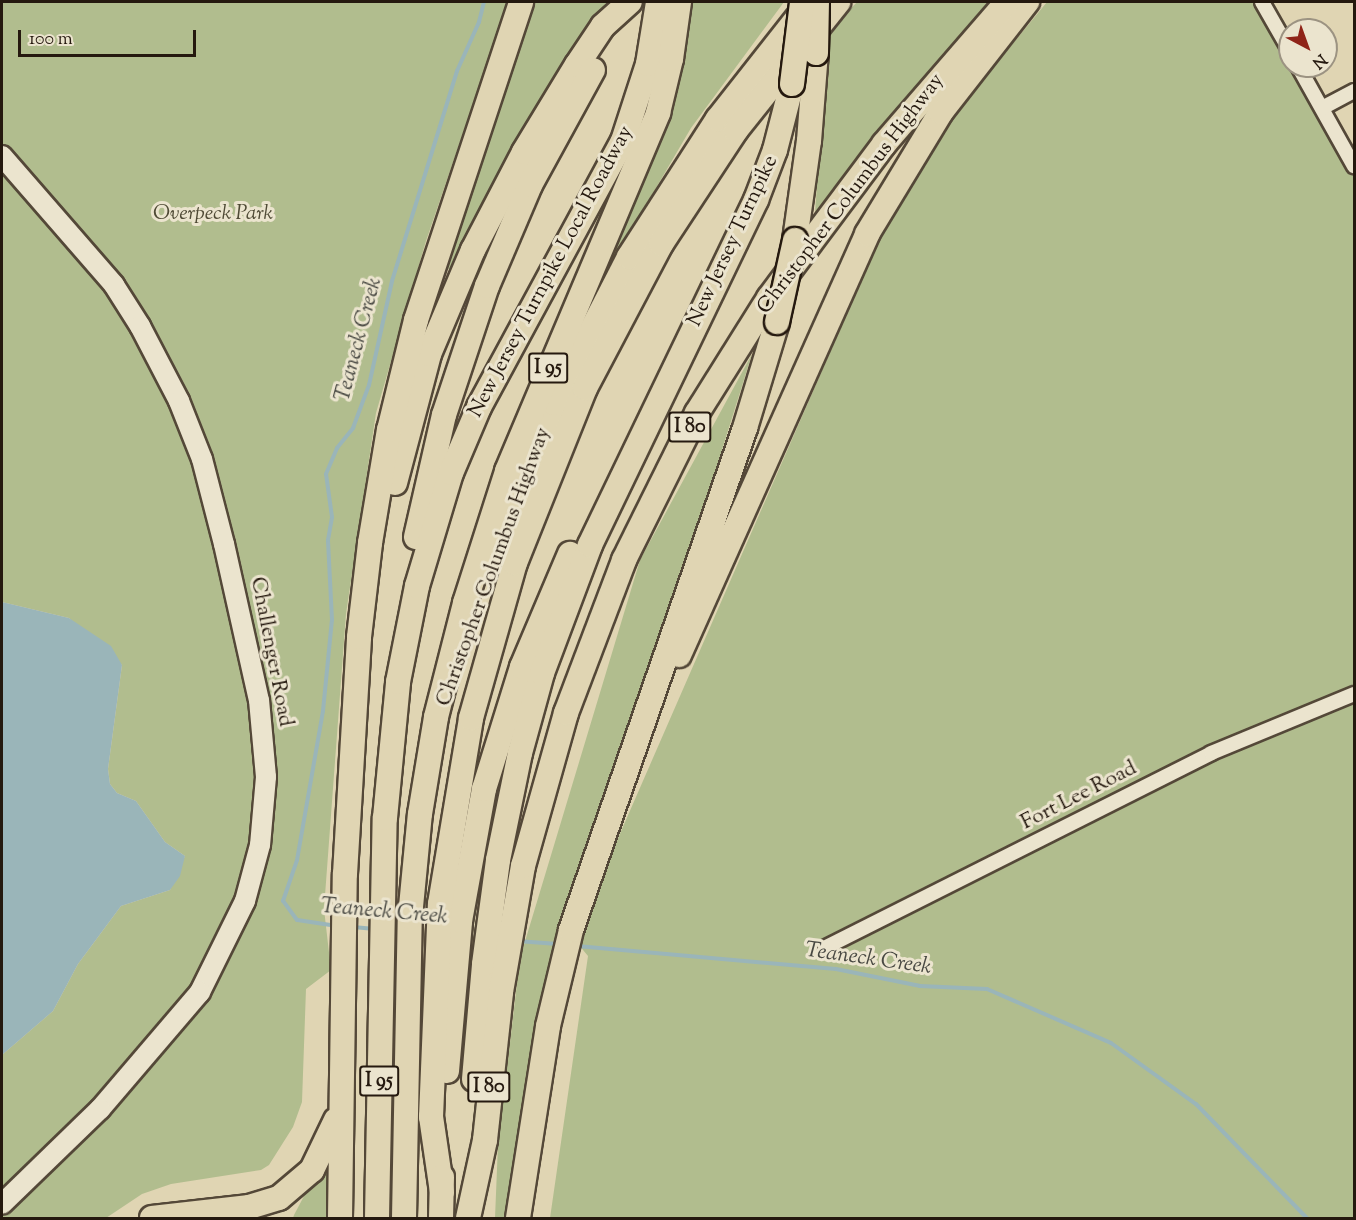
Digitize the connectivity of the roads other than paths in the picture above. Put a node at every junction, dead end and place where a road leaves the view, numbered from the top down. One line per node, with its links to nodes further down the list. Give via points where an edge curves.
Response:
1 (521, 2): 22 (highway, via 433,264 401,377 370,543 361,617)
2 (630, 2): 22 (highway, via 603,26 524,152 438,328 416,398 390,506)
3 (641, 2): 20 (highway, via 554,137 507,236 477,312 444,416 419,522 406,586)
4 (679, 2): 23 (highway, I 95, via 671,59 654,121 497,499 457,630)
5 (802, 2): 19 (highway, New Jersey Turnpike, bridge, via 792,84 775,150 756,200)
6 (810, 2): 23 (highway, Christopher Columbus Highway, via 702,142 643,234 590,329 516,496 462,668)
7 (817, 2): 24 (highway, bridge, via 809,141 795,240 777,322 745,428)
8 (838, 2): 25 (highway, Christopher Columbus Highway, via 747,115 675,221 612,332 563,437 524,537 482,674 460,771)
9 (1007, 2): 26 (highway, Christopher Columbus Highway / I 80, via 903,122 817,231 739,343 680,445 624,560 574,687)
10 (1027, 2): 24 (highway, via 929,129 858,252)
11 (1262, 2): 13 (street)
12 (657, 12): 20 (highway, New Jersey Turnpike Local Roadway / I 95, via 642,90 612,167 495,377 460,451 429,540)
13 (1278, 30)
14 (1305, 78): 16 (street)
15 (1354, 91): 16 (street)
16 (1322, 108): 18 (street)
17 (2, 156): 30 (street, Challenger Road, via 114,285 179,401 202,459 224,544 260,700 266,777 260,845 245,901 200,992 100,1109)
18 (1354, 166)
19 (655, 403): 25 (highway, via 618,459 522,667 484,789); 26 (highway, via 583,562 544,664 514,780)
20 (401, 665): 33 (highway, New Jersey Turnpike Local Roadway / I 95, via 389,770 382,912)
21 (1354, 693): 27 (street, Fort Lee Road, via 1211,753)
22 (357, 704): 28 (highway, via 344,911)
23 (431, 741): 34 (highway, I 95, via 410,916)
24 (626, 769): 29 (highway, via 563,960)
25 (450, 920): 35 (highway)
26 (500, 924): 36 (highway)
27 (826, 947)
28 (341, 1107): 31 (highway, via 316,1164 283,1195 249,1207); 32 (highway)
29 (531, 1136): 37 (highway); 38 (highway)
30 (2, 1204)
31 (152, 1218)
32 (340, 1218)
33 (377, 1218)
34 (404, 1218)
35 (441, 1218)
36 (467, 1218)
37 (518, 1218)
38 (528, 1218)

